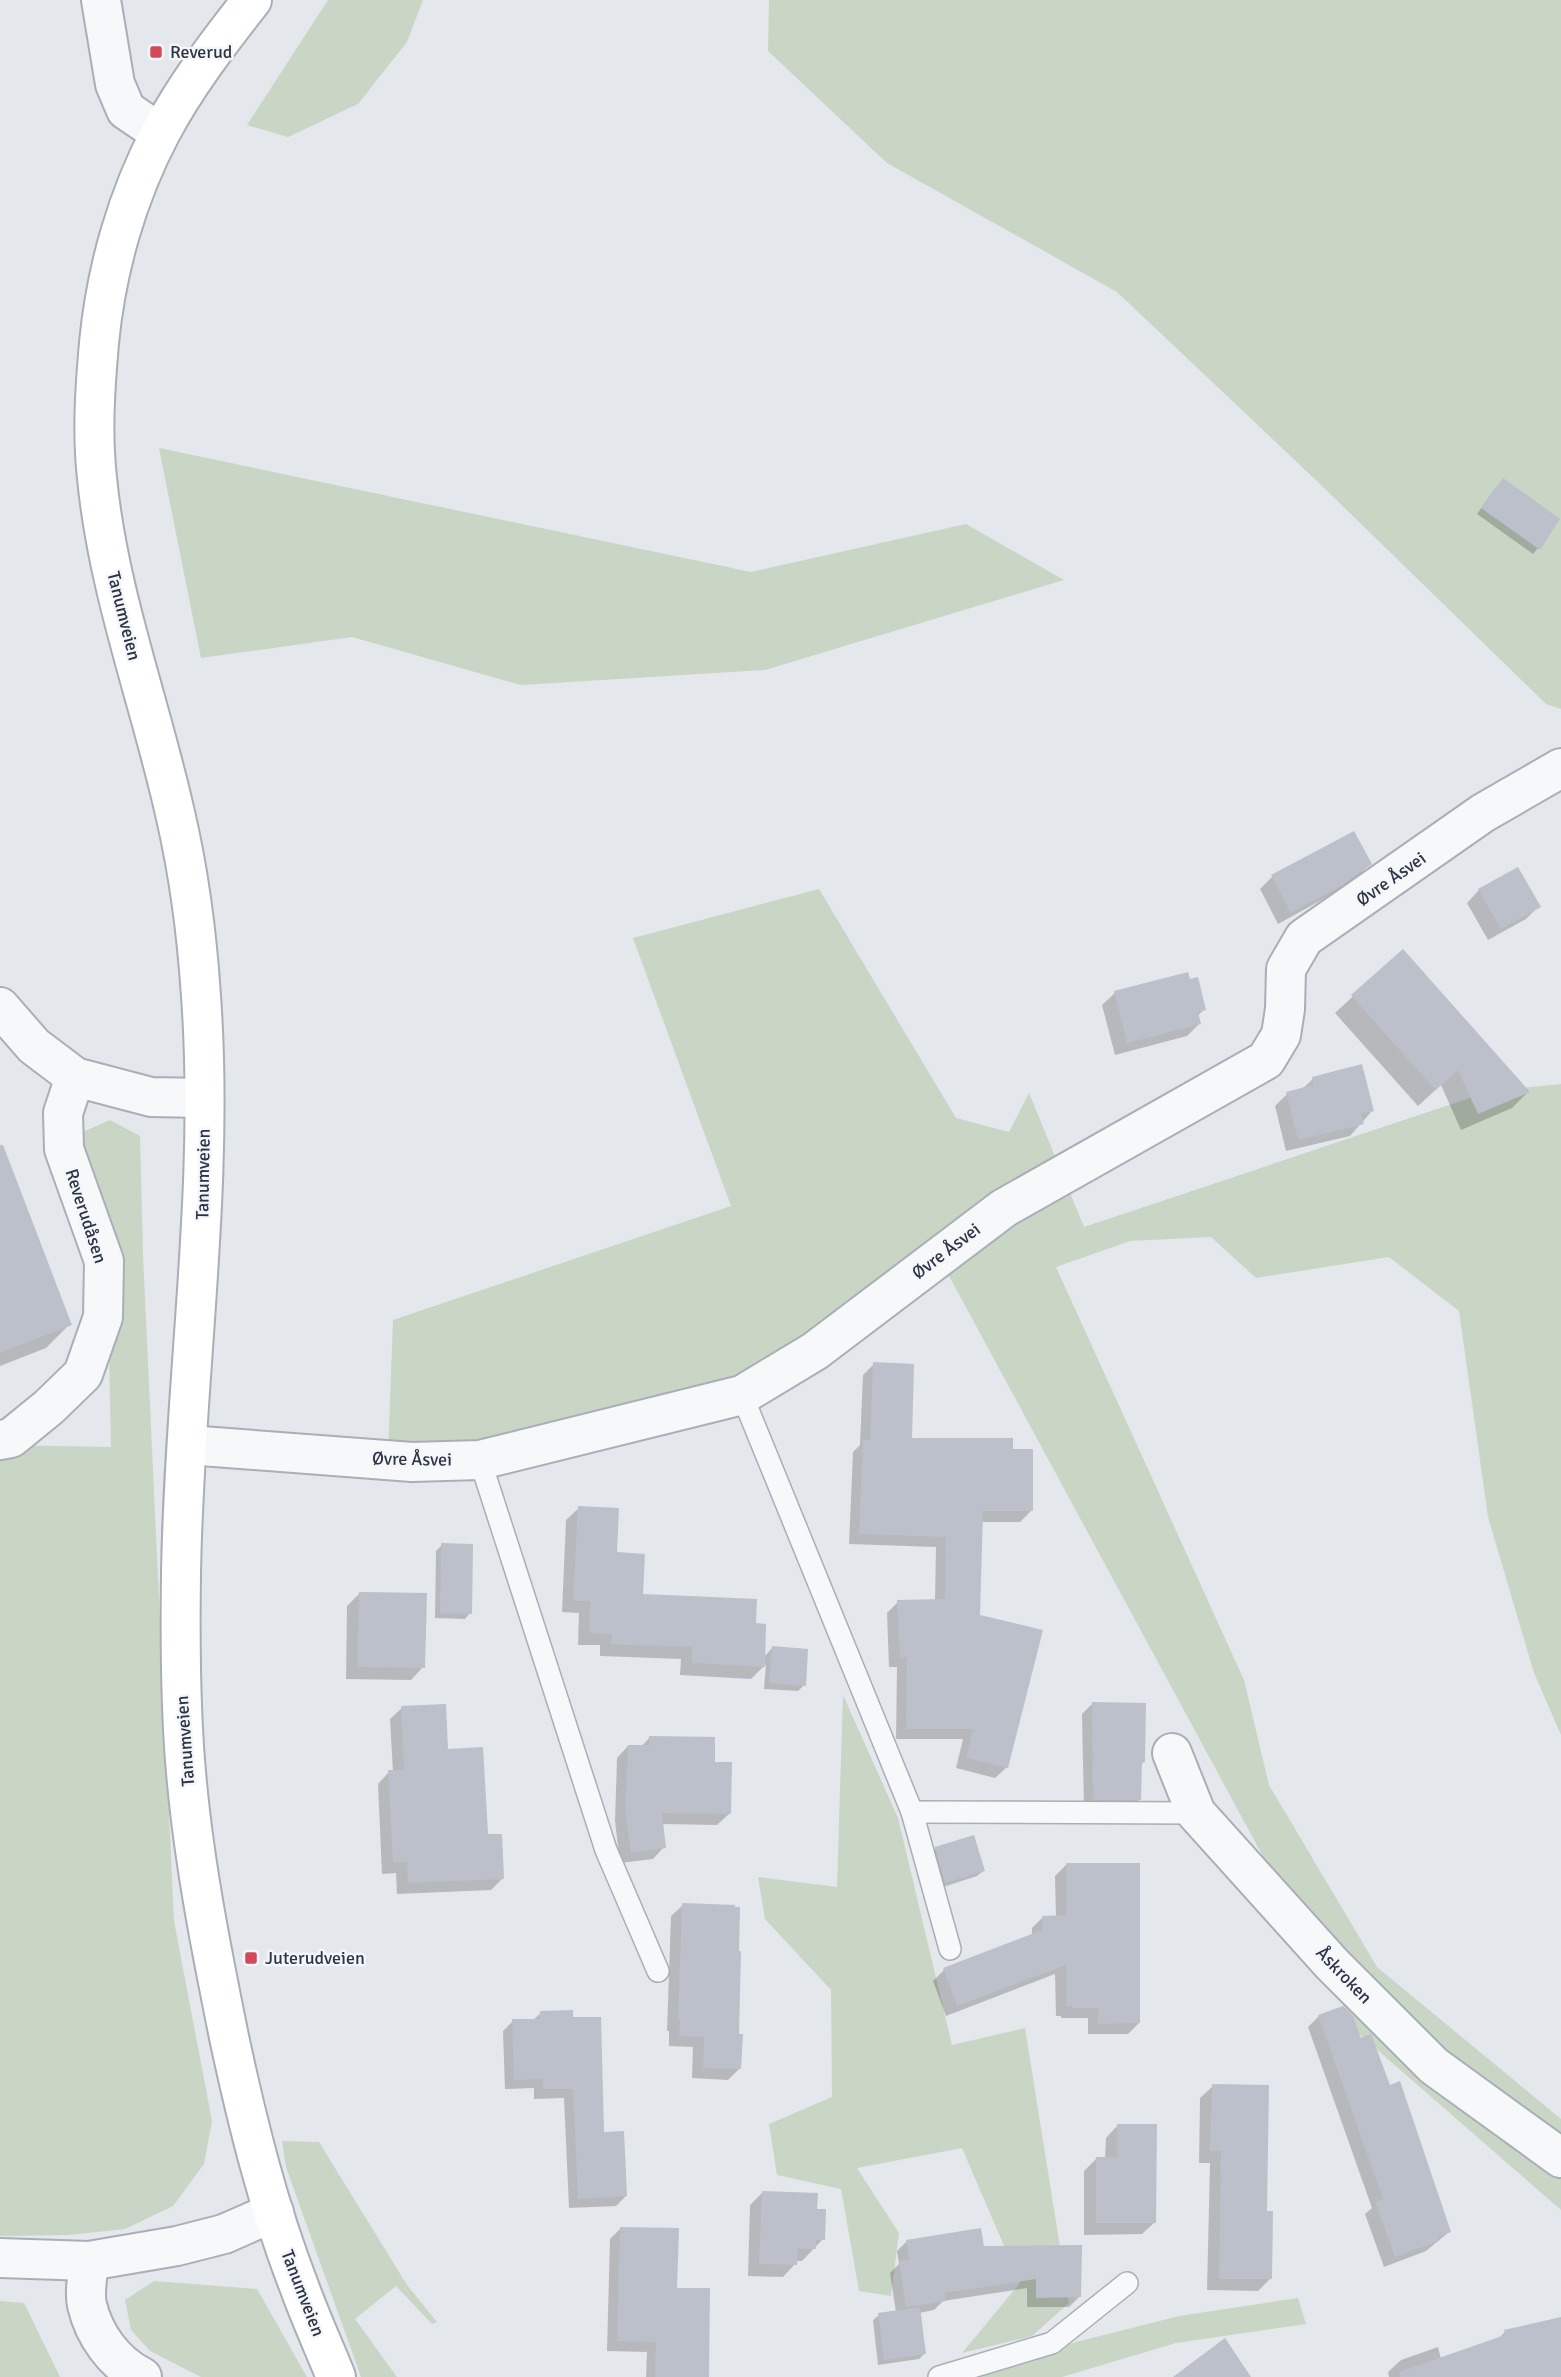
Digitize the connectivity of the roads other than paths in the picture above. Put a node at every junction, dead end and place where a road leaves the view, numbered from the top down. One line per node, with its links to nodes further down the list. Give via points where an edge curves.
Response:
1 (101, 0): 3 (street, via 115,84 126,110)
2 (251, 0): 3 (main road, Tanumveien)
3 (160, 133): 7 (main road, Tanumveien, via 124,218 109,280 94,405 97,479 108,552 177,818 201,996)
4 (1561, 768): 8 (street, Øvre Åsvei, via 1483,813 1304,938 1286,969 1281,1035 1266,1060 1003,1208 815,1350)
5 (0, 1007): 6 (street, via 34,1046)
6 (75, 1077): 7 (street, via 151,1097); 9 (street, Reverudåsen, via 63,1113 64,1149 104,1261 103,1317 83,1374 11,1438)
7 (204, 1098): 10 (main road, Tanumveien, via 201,1240)
8 (743, 1395): 11 (street, Øvre Åsvei); 13 (lane)
9 (0, 1440)
10 (188, 1445): 11 (street, Øvre Åsvei, via 412,1462); 18 (main road, Tanumveien, via 181,1567 187,1781 219,1988)
11 (480, 1460): 16 (lane, via 606,1850)
12 (1172, 1753): 14 (street, Åskroken)
13 (912, 1812): 14 (lane); 15 (lane)
14 (1196, 1813): 17 (street, Åskroken, via 1332,1964 1434,2066)
15 (950, 1949)
16 (658, 1971)
17 (1561, 2158)
18 (274, 2212): 20 (street, via 224,2234); 23 (main road, Tanumveien)
19 (0, 2258): 20 (street)
20 (89, 2261): 22 (street, via 87,2303 99,2336 125,2369)
21 (1127, 2283): 24 (lane, via 1052,2343)
22 (142, 2377)
23 (336, 2377)
24 (939, 2377)

